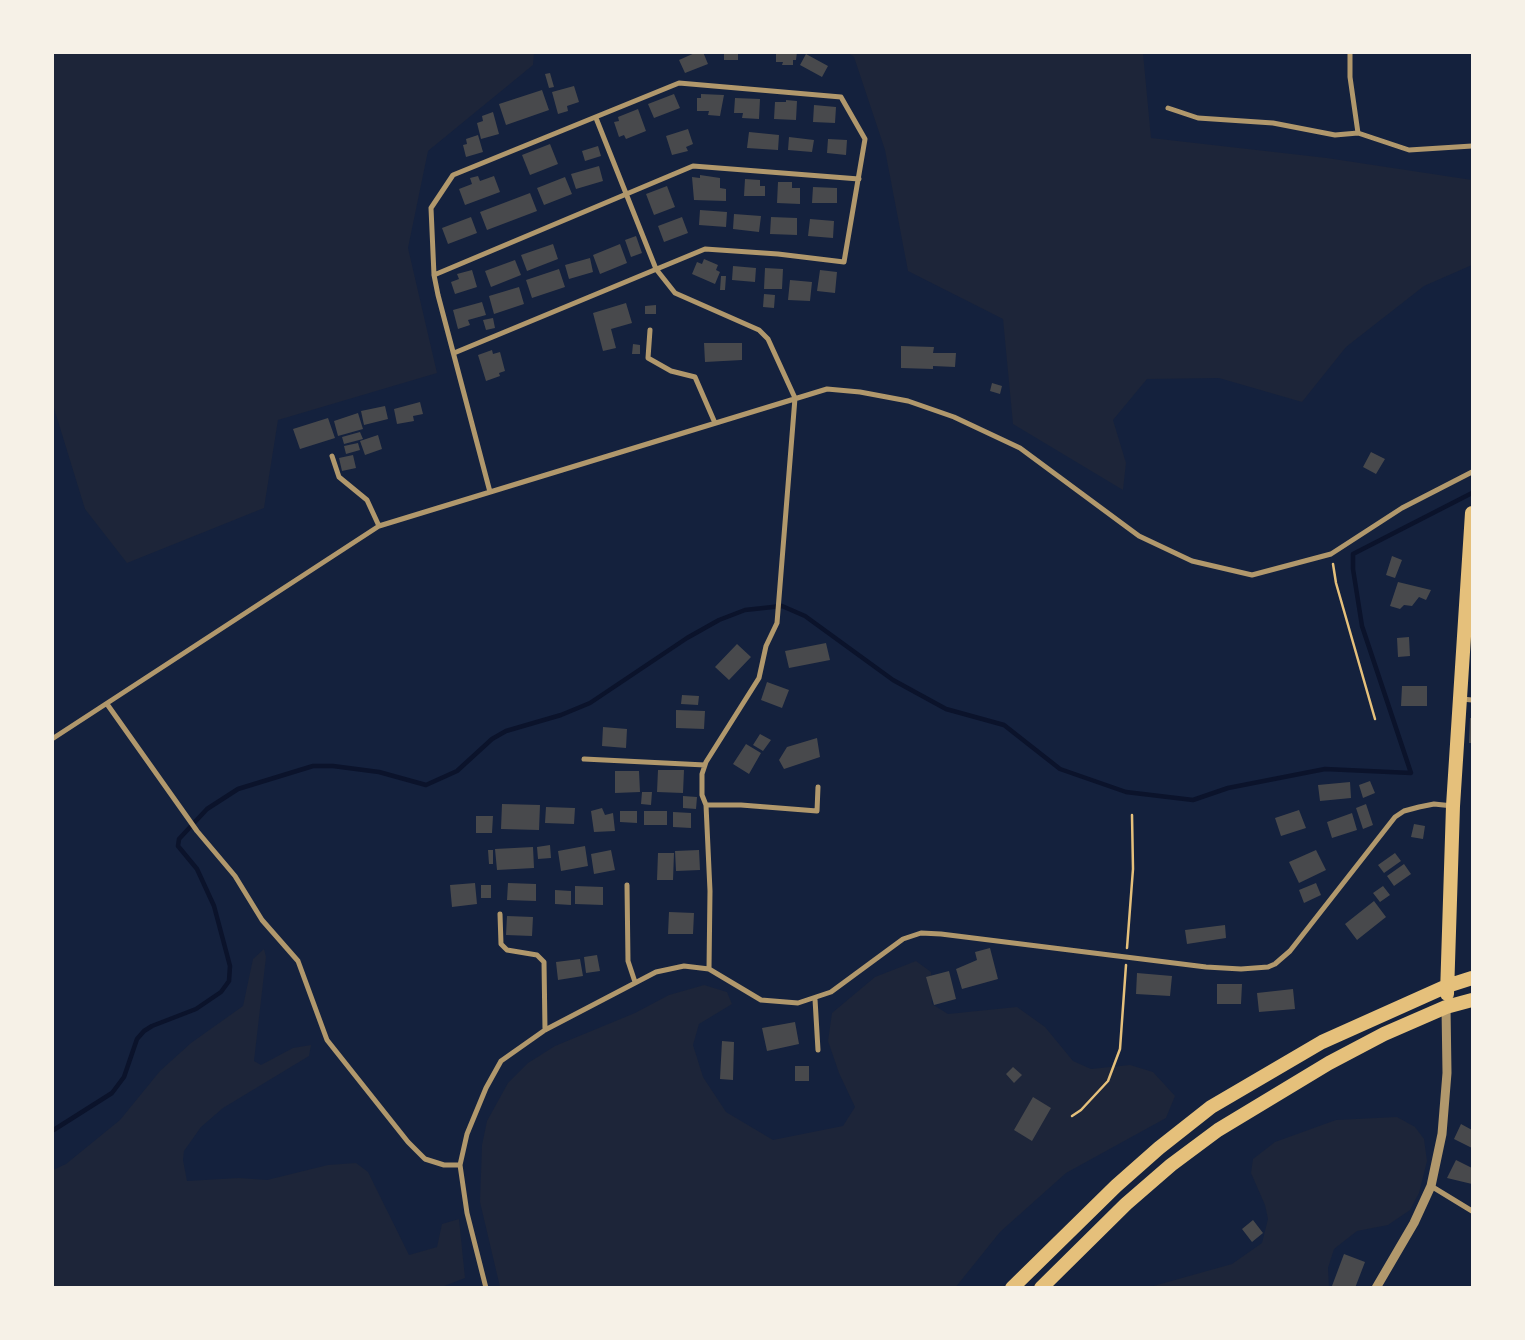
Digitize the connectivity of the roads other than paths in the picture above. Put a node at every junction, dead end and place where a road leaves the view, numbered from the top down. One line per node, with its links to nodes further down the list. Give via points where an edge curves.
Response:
1 (1350, 52): 4 (street, via 1350,78)
2 (1168, 108): 4 (street, via 1198,118 1273,123 1335,134)
3 (596, 118): 6 (street, via 679,83 840,97 865,139); 7 (street); 9 (street, via 453,175 431,208)
4 (1358, 133): 5 (street, via 1409,150)
5 (1472, 146)
6 (859, 180): 7 (street, via 693,166); 8 (street, via 844,262 705,249)
7 (628, 194): 8 (street); 9 (street)
8 (656, 269): 11 (street); 12 (street, via 675,293 759,330 768,339)
9 (434, 274): 11 (street)
10 (650, 330): 13 (street, via 648,358 671,371 695,377)
11 (454, 353): 16 (street)
12 (795, 398): 13 (street); 15 (street, via 827,389 860,392 908,401 954,417 1020,448 1139,536 1192,561 1252,574 1331,554 1402,508); 23 (street, via 777,623 766,646 759,678)
13 (715, 423): 16 (street)
14 (332, 456): 18 (street, via 339,477 367,500)
15 (1472, 472)
16 (490, 492): 18 (street)
17 (1472, 513): 19 (highway)
18 (379, 526): 20 (street)
19 (1467, 699): 26 (highway)
20 (107, 704): 21 (street); 38 (street, via 196,831 235,876 262,920 298,961 327,1040 408,1142 425,1158 444,1165)
21 (52, 739)
22 (584, 759): 23 (street)
23 (705, 765): 25 (street, via 702,795)
24 (818, 787): 25 (street, via 817,811)
25 (706, 805): 29 (street)
26 (1453, 806): 32 (highway); 33 (street, via 1434,804 1404,810 1395,817 1306,932 1275,964 1241,969 921,933 904,939 831,992)
27 (627, 885): 31 (street, via 628,961)
28 (500, 914): 36 (street, via 501,944 507,950 536,954 544,962)
29 (709, 969): 31 (street, via 684,966 656,972); 33 (street, via 761,1000 798,1003)
30 (1472, 978): 32 (highway)
31 (635, 982): 36 (street)
32 (1447, 986): 35 (highway); 42 (highway, via 1322,1042 1211,1107 1116,1186)
33 (815, 999): 37 (street)
34 (1472, 1000): 35 (highway)
35 (1446, 1007): 39 (street, via 1447,1073 1442,1134); 43 (highway, via 1329,1063 1218,1130 1126,1204)
36 (545, 1030): 38 (street, via 501,1061 467,1134)
37 (818, 1050)
38 (460, 1165): 41 (street, via 467,1213)
39 (1431, 1186): 40 (street); 44 (street, via 1414,1223)
40 (1472, 1211)
41 (486, 1288)
42 (1012, 1288)
43 (1040, 1288)
44 (1376, 1288)

